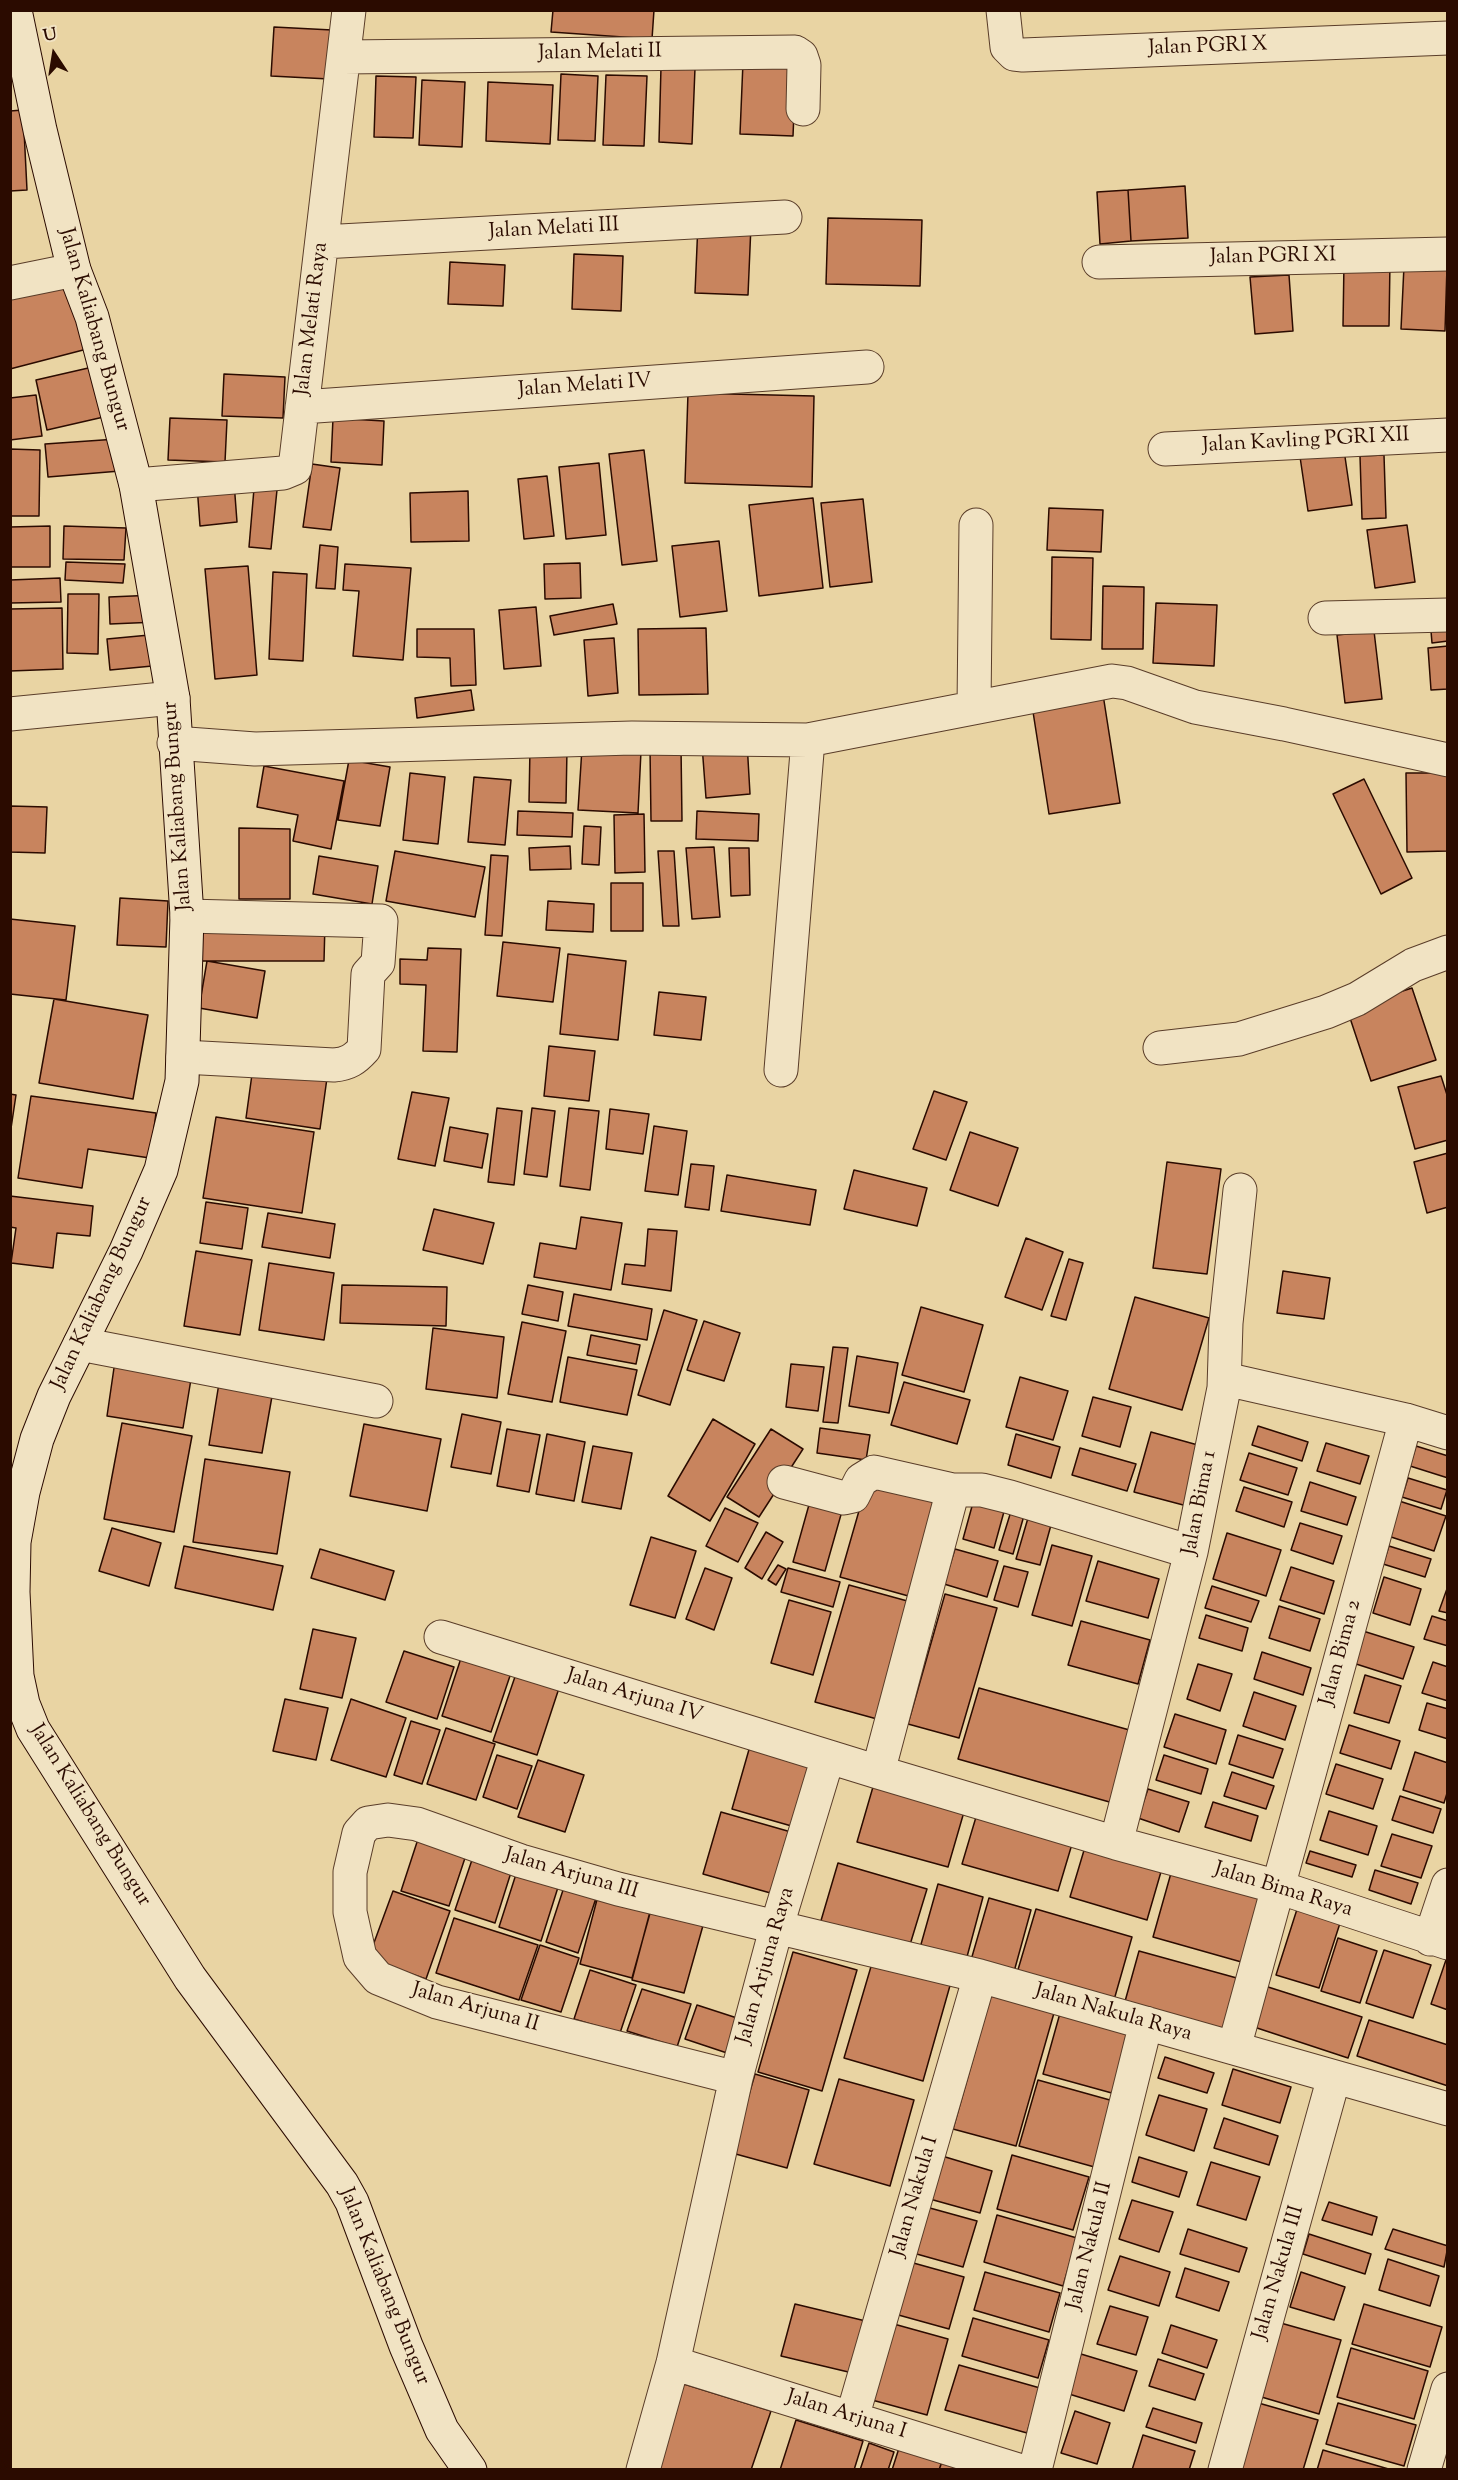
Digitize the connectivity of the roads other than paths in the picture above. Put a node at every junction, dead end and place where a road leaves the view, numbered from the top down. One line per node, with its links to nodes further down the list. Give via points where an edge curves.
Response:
1 (15, 10): 11 (street, Jalan Kaliabang Bungur)
2 (349, 10): 5 (street, Jalan Melati Raya)
3 (1003, 10): 4 (street, Jalan PGRI X, via 1007,47 1014,54 1023,55)
4 (1448, 38)
5 (344, 57): 6 (street, Jalan Melati II, via 795,52 804,65); 8 (street, Jalan Melati Raya)
6 (803, 109)
7 (785, 217): 8 (street, Jalan Melati III)
8 (322, 242): 14 (street, Jalan Melati Raya)
9 (1448, 254): 10 (street, Jalan PGRI XI)
10 (1099, 262)
11 (74, 270): 12 (street); 17 (street, Jalan Kaliabang Bungur, via 92,317)
12 (10, 283)
13 (867, 367): 14 (street, Jalan Melati IV)
14 (302, 407): 17 (street, Jalan Melati Raya, via 299,447 291,471)
15 (1448, 435): 16 (street, Jalan Kavling PGRI XII)
16 (1165, 449)
17 (136, 485): 21 (street, Jalan Kaliabang Bungur)
18 (976, 525): 22 (street)
19 (1448, 615): 20 (street)
20 (1325, 618)
21 (173, 698): 23 (street); 25 (street, Jalan Kaliabang Bungur)
22 (974, 706): 24 (street); 26 (street, via 1112,681 1196,707)
23 (10, 714)
24 (808, 740): 25 (street, via 632,738 255,749); 31 (street)
25 (174, 743): 27 (street, Jalan Kaliabang Bungur)
26 (1448, 760)
27 (187, 916): 30 (street, Jalan Kaliabang Bungur); 30 (street, via 381,921 378,963 368,974 364,1049 356,1059 334,1065)
28 (1448, 952): 29 (street, via 1413,965 1357,999 1326,1012 1239,1039)
29 (1160, 1048)
30 (183, 1057): 33 (street, Jalan Kaliabang Bungur, via 174,1123 161,1170)
31 (781, 1070)
32 (1240, 1190): 34 (street, Jalan Bima 1, via 1226,1323)
33 (80, 1344): 35 (street); 59 (street, Jalan Kaliabang Bungur, via 37,1439 14,1542 17,1676 23,1704 33,1729 190,1977 342,2184 442,2430)
34 (1224, 1388): 36 (street, via 1227,1382 1234,1381); 40 (street, Jalan Bima 1)
35 (376, 1401)
36 (1406, 1420): 37 (street); 47 (street, Jalan Bima 2)
37 (1448, 1433)
38 (784, 1482): 39 (street, via 844,1498 853,1496 861,1480 874,1472)
39 (953, 1490): 40 (street, via 1001,1494); 43 (street)
40 (1191, 1552): 45 (street, Jalan Bima 1)
41 (441, 1637): 42 (street, Jalan Arjuna IV)
42 (828, 1757): 43 (street); 48 (street, Jalan Arjuna Raya)
43 (878, 1772): 45 (street)
44 (368, 1823): 48 (street, Jalan Arjuna III, via 388,1820 417,1824 532,1864); 54 (street, Jalan Arjuna II, via 358,1833 350,1872 350,1912 360,1957 378,1978 437,2002)
45 (1116, 1843): 47 (street, Jalan Bima Raya)
46 (1448, 1885): 49 (street)
47 (1278, 1887): 49 (street, Jalan Bima Raya); 52 (street, Jalan Bima 2)
48 (776, 1929): 50 (street, Jalan Nakula Raya); 54 (street, Jalan Arjuna Raya)
49 (1439, 1941)
50 (980, 1976): 51 (street, Jalan Nakula Raya); 58 (street, Jalan Nakula I)
51 (1146, 2023): 52 (street, Jalan Nakula Raya); 62 (street, Jalan Nakula II)
52 (1234, 2048): 53 (street, Jalan Nakula Raya)
53 (1334, 2077): 55 (street, Jalan Nakula Raya); 63 (street, Jalan Nakula III)
54 (735, 2078): 56 (street, Jalan Arjuna Raya)
55 (1448, 2109)
56 (673, 2363): 58 (street, Jalan Arjuna I); 60 (street, Jalan Arjuna Raya)
57 (1448, 2389): 64 (street)
58 (852, 2418): 61 (street, Jalan Arjuna I)
59 (470, 2469)
60 (643, 2469)
61 (1018, 2469)
62 (1035, 2469)
63 (1225, 2469)
64 (1424, 2469)

